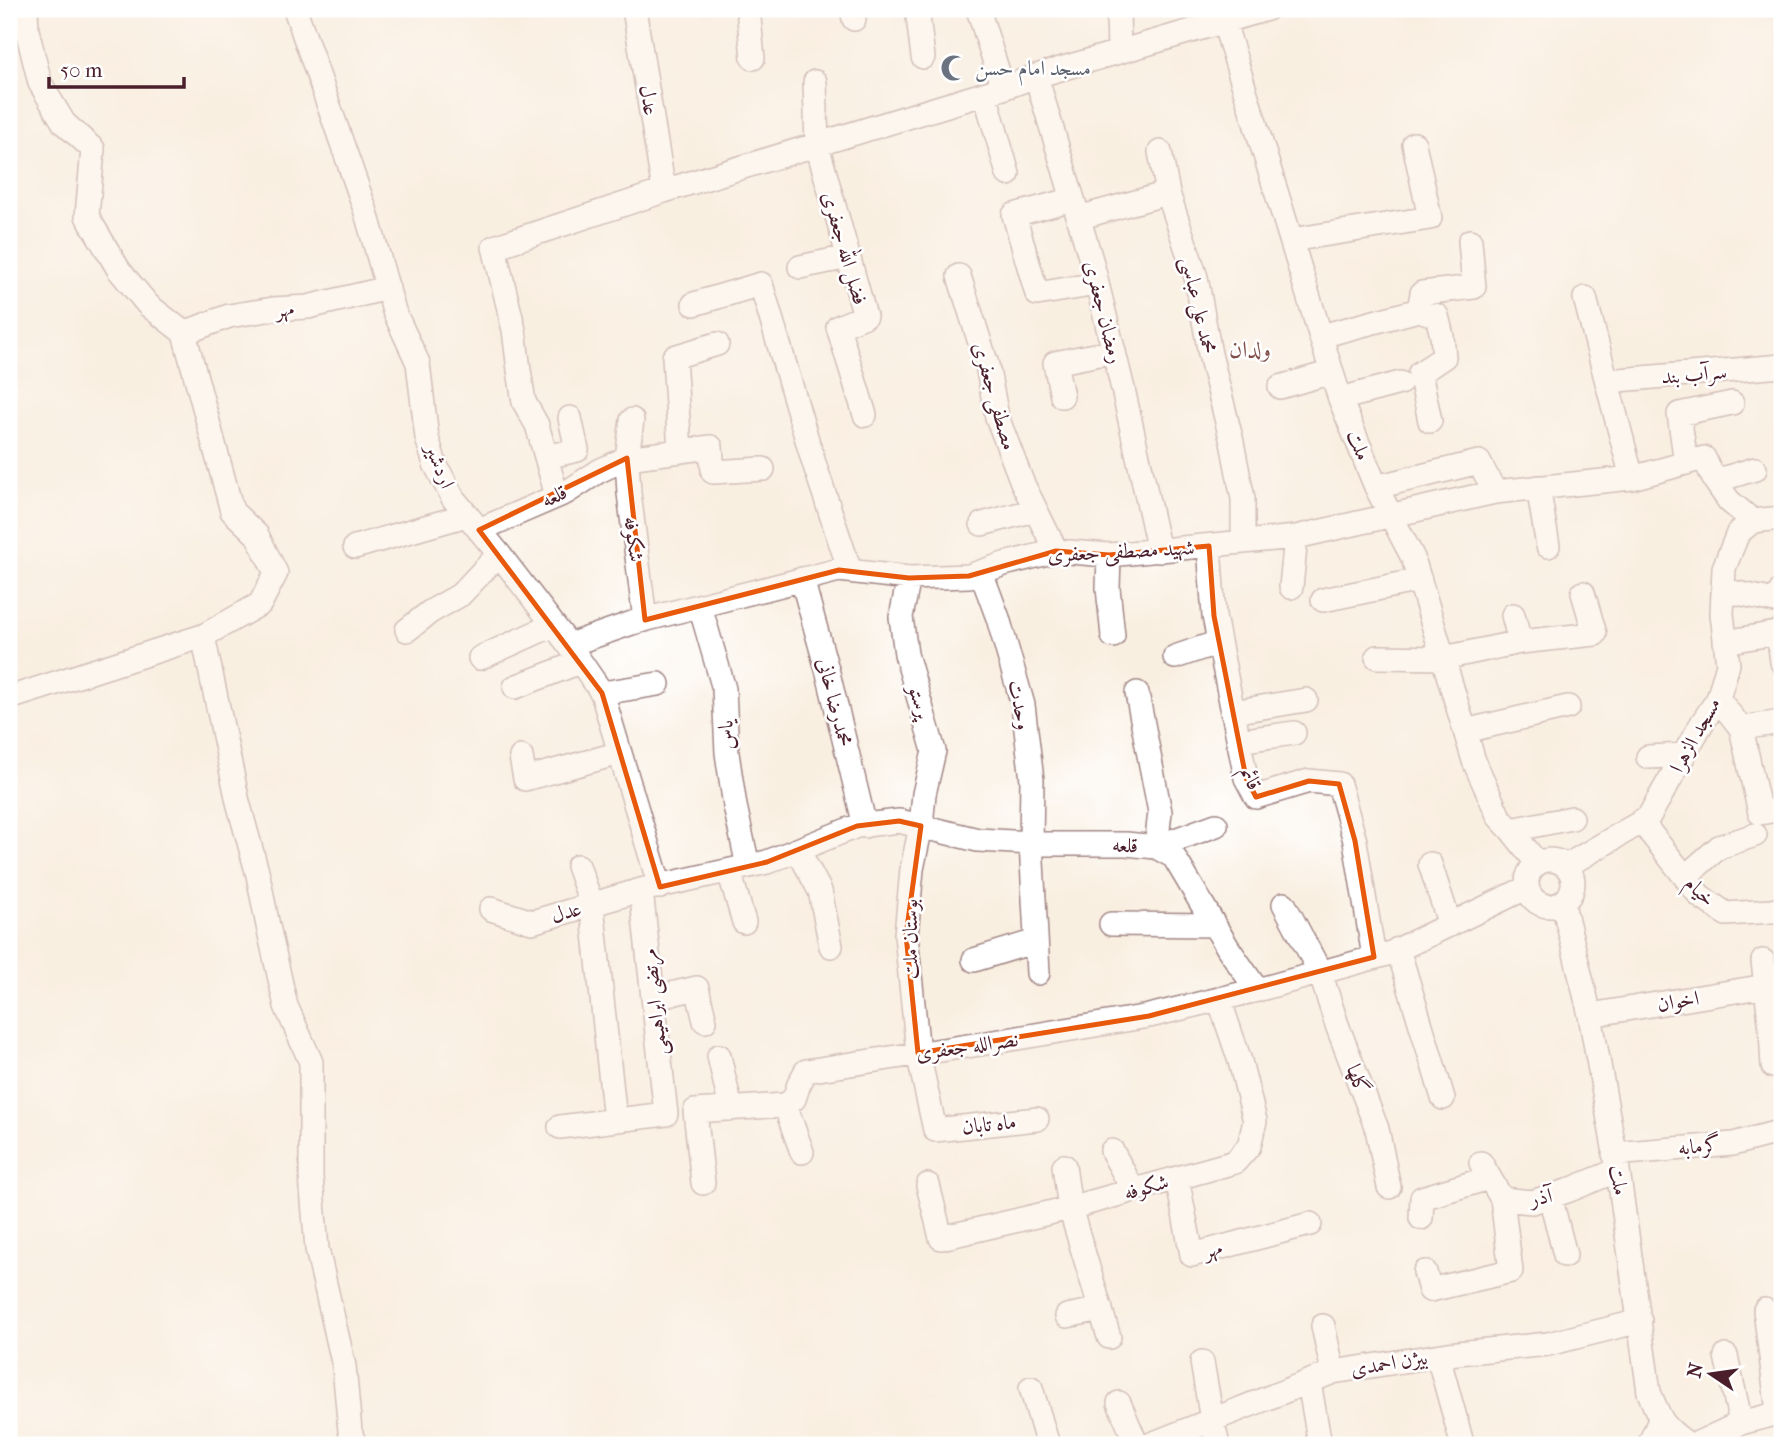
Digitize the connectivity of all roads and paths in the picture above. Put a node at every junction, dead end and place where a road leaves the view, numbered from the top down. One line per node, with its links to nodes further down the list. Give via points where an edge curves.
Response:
1 (26, 9): 33 (street, via 40,83 64,123 93,149 87,216 119,270 148,305)
2 (295, 9): 29 (street, اردشیر)
3 (634, 9): 20 (street, عدل)
4 (748, 9): 12 (street)
5 (917, 9): 11 (street)
6 (978, 9): 15 (street)
7 (1118, 9): 10 (street)
8 (1267, 9): 9 (street)
9 (1222, 15): 10 (street); 23 (street, ملت)
10 (1119, 52): 13 (street)
11 (923, 57)
12 (753, 58)
13 (1036, 76): 15 (street); 22 (street, رمضان جعفری)
14 (816, 82): 17 (street, فضل الله جعفری)
15 (994, 91): 17 (street); 19 (street)
16 (1414, 144): 23 (street, via 1430,218)
17 (817, 145): 20 (street); 25 (street, فضل الله جعفری)
18 (1160, 152): 21 (street, محمد علی عباسی)
19 (1008, 174)
20 (664, 191): 50 (street, via 494,247 514,331 524,402 537,425)
21 (1168, 193): 22 (street); 68 (street, محمد علی عباسی, via 1196,277 1232,442 1243,499)
22 (1075, 208): 28 (street, رمضان جعفری); 28 (street, via 1014,215 1037,293)
23 (1291, 240): 34 (street, ملت)
24 (1471, 241): 32 (street, via 1474,287 1422,293)
25 (848, 257): 26 (street); 45 (street, فضل الله جعفری, via 864,316 838,327)
26 (800, 267)
27 (959, 276): 61 (street, مصطفی جعفری, via 987,365 997,417)
28 (1097, 284): 36 (street, رمضان جعفری)
29 (388, 288): 33 (street, مهر, via 308,307 229,316); 65 (street, اردشیر, via 418,363 435,464)
30 (1585, 298): 39 (street)
31 (694, 304): 76 (street, via 761,284)
32 (1419, 310): 34 (street); 48 (street, via 1437,316 1442,336 1444,357 1420,373)
33 (184, 333): 92 (street, via 232,511 257,535 276,573 260,604)
34 (1321, 336): 38 (street, ملت)
35 (717, 344): 49 (street, via 674,357)
36 (1114, 351): 42 (street, via 1055,363); 73 (street, رمضان جعفری)
37 (1782, 366): 39 (street, سرآب بند)
38 (1332, 372): 41 (street); 43 (street, ملت)
39 (1606, 381): 55 (street)
40 (1400, 383): 43 (street)
41 (1280, 387)
42 (1062, 396)
43 (1340, 398): 57 (street, ملت)
44 (1732, 404): 52 (street, via 1679,414)
45 (865, 415)
46 (570, 418): 50 (street, via 577,450)
47 (632, 420): 51 (street, شکوفه)
48 (1430, 421)
49 (680, 451): 51 (street); 53 (street, via 711,447 713,472)
50 (546, 457): 60 (street)
51 (627, 458): 60 (street, قلعه); 88 (street, شکوفه)
52 (1686, 463): 55 (street); 56 (street, via 1704,458)
53 (763, 469)
54 (1755, 469): 56 (street)
55 (1632, 478): 58 (street)
56 (1715, 481): 64 (street, via 1729,501)
57 (1376, 487): 59 (street, via 1479,462); 62 (street, ملت)
58 (1538, 487): 59 (street); 70 (street)
59 (1496, 492): 62 (street)
60 (557, 496): 65 (street, قلعه)
61 (1035, 510): 66 (street); 72 (street, مصطفی جعفری)
62 (1391, 517): 67 (street, شهید مصطفی جعفری); 80 (street, ملت)
63 (1782, 518): 64 (street)
64 (1753, 521): 83 (street, مسجد الزهرا, via 1738,533 1724,568)
65 (473, 523): 71 (street, قلعه); 74 (street, اردشیر)
66 (982, 524)
67 (1296, 537): 68 (street, شهید مصطفی جعفری); 81 (street)
68 (1243, 542): 69 (street, شهید مصطفی جعفری)
69 (1209, 546): 73 (street, شهید مصطفی جعفری); 94 (street, قائم)
70 (1548, 546)
71 (355, 547)
72 (1056, 551): 75 (street, شهید مصطفی جعفری); 77 (street, شهید مصطفی جعفری)
73 (1159, 551): 75 (street, شهید مصطفی جعفری)
74 (499, 554): 89 (street, اردشیر); 90 (street, via 460,595)
75 (1109, 555): 93 (street)
76 (850, 571): 78 (street, شهید مصطفی جعفری); 79 (street, شهید مصطفی جعفری)
77 (981, 572): 78 (street, شهید مصطفی جعفری); 129 (street, وحدت, via 1023,705 1032,779)
78 (909, 578): 126 (street, پرستو, via 901,617 906,654 934,751)
79 (802, 579): 86 (street, شهید مصطفی جعفری); 124 (street, محمدرضا خانی)
80 (1420, 580): 85 (street); 101 (street, ملت)
81 (1292, 587)
82 (1782, 589): 83 (street, via 1776,601)
83 (1723, 590): 96 (street, مسجد الزهرا)
84 (1583, 593): 95 (street, via 1594,634)
85 (1323, 600)
86 (700, 606): 88 (street, شهید مصطفی جعفری); 136 (street, یاس, via 724,688)
87 (1513, 615): 95 (street)
88 (645, 620): 97 (street, شهید مصطفی جعفری)
89 (554, 625): 97 (street, اردشیر); 100 (street)
90 (407, 630)
91 (1780, 632): 96 (street); 102 (street)
92 (203, 636): 107 (street); 207 (street, via 286,1006 312,1062 311,1177 317,1249 344,1366)
93 (1113, 636)
94 (1219, 642): 98 (street); 111 (street, قائم)
95 (1520, 642): 101 (street)
96 (1725, 642): 108 (street, مسجد الزهرا, via 1728,664)
97 (574, 653): 104 (street, شهید مصطفی جعفری); 105 (street, اردشیر)
98 (1175, 657)
99 (1377, 657): 101 (street)
100 (480, 658)
101 (1444, 658): 114 (street, ملت)
102 (1782, 662)
103 (658, 684): 105 (street)
104 (515, 687)
105 (602, 693): 117 (street, اردشیر)
106 (1137, 693): 130 (street, via 1160,812)
107 (9, 698)
108 (1718, 699): 113 (street); 118 (street, مسجد الزهرا)
109 (1306, 700): 111 (street)
110 (1568, 707): 114 (street)
111 (1233, 712): 116 (street, قائم)
112 (1782, 722): 113 (street)
113 (1741, 728): 121 (street, via 1760,813)
114 (1465, 730): 127 (street, ملت, via 1499,817)
115 (1294, 733): 116 (street)
116 (1238, 741): 152 (street, قائم, via 1245,778 1256,797 1309,781 1339,784 1355,841)
117 (620, 753): 119 (street, via 525,779); 138 (street, اردشیر)
118 (1684, 755): 120 (street); 123 (street, مسجد الزهرا, via 1648,818)
119 (521, 757)
120 (1648, 757)
121 (1782, 809)
122 (1572, 818): 127 (street)
123 (1641, 821): 135 (street, مسجد الزهرا); 137 (street, خیام)
124 (865, 825): 126 (street, قلعه, via 899,821); 131 (street, قلعه)
125 (1216, 825): 130 (street)
126 (921, 826): 129 (street, قلعه, via 978,840); 163 (street, بوستان ملت, via 906,936)
127 (1511, 830): 132 (street, ملت)
128 (1755, 835): 137 (street, via 1719,847)
129 (1031, 843): 130 (street, قلعه); 149 (street, وحدت)
130 (1156, 847): 147 (street, قلعه, via 1174,857)
131 (798, 850): 136 (street, قلعه); 150 (street, via 820,891)
132 (1537, 863): 135 (street, via 1552,859); 139 (street, via 1528,874)
133 (1430, 864): 148 (street)
134 (579, 866): 142 (street)
135 (1566, 866): 141 (street, via 1573,878 1572,893)
136 (738, 869): 138 (street, قلعه); 145 (street, یاس)
137 (1685, 877): 143 (street, خیام, via 1700,896 1726,914)
138 (650, 888): 142 (street, عدل); 159 (street, مرتضی ابراهیمی)
139 (1526, 888): 141 (street, via 1540,905); 148 (street)
140 (1284, 904): 155 (street, گلها)
141 (1563, 904): 161 (street, ملت)
142 (592, 905): 144 (street, عدل, via 533,922); 170 (street)
143 (1782, 908)
144 (491, 909)
145 (744, 922)
146 (1111, 924): 147 (street)
147 (1214, 925): 158 (street, قلعه)
148 (1450, 925): 151 (street)
149 (1036, 941): 153 (street); 156 (street, وحدت)
150 (831, 946)
151 (1398, 949): 152 (street); 166 (street)
152 (1374, 957): 155 (street)
153 (974, 960)
154 (1763, 961): 157 (street)
155 (1320, 972): 158 (street); 180 (street, گلها, via 1377,1129)
156 (1038, 973)
157 (1766, 986): 161 (street, اخوان); 165 (street, via 1773,1066)
158 (1257, 990): 160 (street, نصرالله جعفری)
159 (654, 998): 162 (street, via 697,988); 170 (street, مرتضی ابراهیمی, via 666,1114)
160 (1219, 999): 163 (street, نصرالله جعفری, via 1149,1016); 177 (street, شکوفه, via 1255,1121 1250,1146 1235,1162)
161 (1590, 1015): 175 (street, ملت)
162 (705, 1021)
163 (918, 1053): 167 (street, نصرالله جعفری, via 806,1070 794,1099); 169 (street, ماه تابان, via 935,1130)
164 (719, 1056): 168 (street)
165 (1782, 1066)
166 (1443, 1098)
167 (785, 1105): 168 (street); 174 (street)
168 (731, 1109): 178 (street, via 695,1111)
169 (1037, 1119)
170 (615, 1120): 171 (street)
171 (560, 1127)
172 (1782, 1131): 175 (street, گرمابه, via 1732,1144)
173 (1112, 1151): 181 (street)
174 (802, 1152)
175 (1616, 1162): 182 (street, آذر); 192 (street, ملت)
176 (1063, 1166): 184 (street)
177 (1177, 1178): 181 (street, شکوفه); 186 (street, مهر, via 1192,1255)
178 (703, 1183)
179 (928, 1185): 184 (street, شکوفه, via 940,1238)
180 (1390, 1187)
181 (1133, 1190): 184 (street, شکوفه)
182 (1550, 1196): 183 (street, آذر, via 1532,1202); 187 (street)
183 (1502, 1199): 185 (street, آذر, via 1485,1171 1422,1198); 188 (street, via 1511,1271 1430,1290)
184 (1070, 1208): 189 (street)
185 (1421, 1218)
186 (1310, 1224)
187 (1565, 1255)
188 (1425, 1272)
189 (1101, 1309): 191 (street); 194 (street)
190 (1765, 1310): 202 (street)
191 (1067, 1316)
192 (1640, 1321): 195 (street, بیژن احمدی, via 1548,1344); 204 (street, ملت, via 1649,1392)
193 (1323, 1326): 198 (street)
194 (1109, 1337)
195 (1438, 1356): 198 (street, بیژن احمدی); 206 (street)
196 (1726, 1356): 205 (street)
197 (1202, 1362): 203 (street)
198 (1333, 1372): 199 (street, بیژن احمدی)
199 (1309, 1382): 203 (street, بیژن احمدی); 211 (street)
200 (1031, 1388): 208 (street)
201 (1119, 1403): 209 (street)
202 (1780, 1412): 205 (street)
203 (1212, 1420): 209 (street, بیژن احمدی); 210 (street)
204 (1660, 1420): 212 (street); 213 (street, ملت)
205 (1741, 1423): 213 (street)
206 (1462, 1443)
207 (355, 1445)
208 (1048, 1445)
209 (1150, 1445)
210 (1218, 1445)
211 (1320, 1445)
212 (1647, 1445)
213 (1691, 1445)

